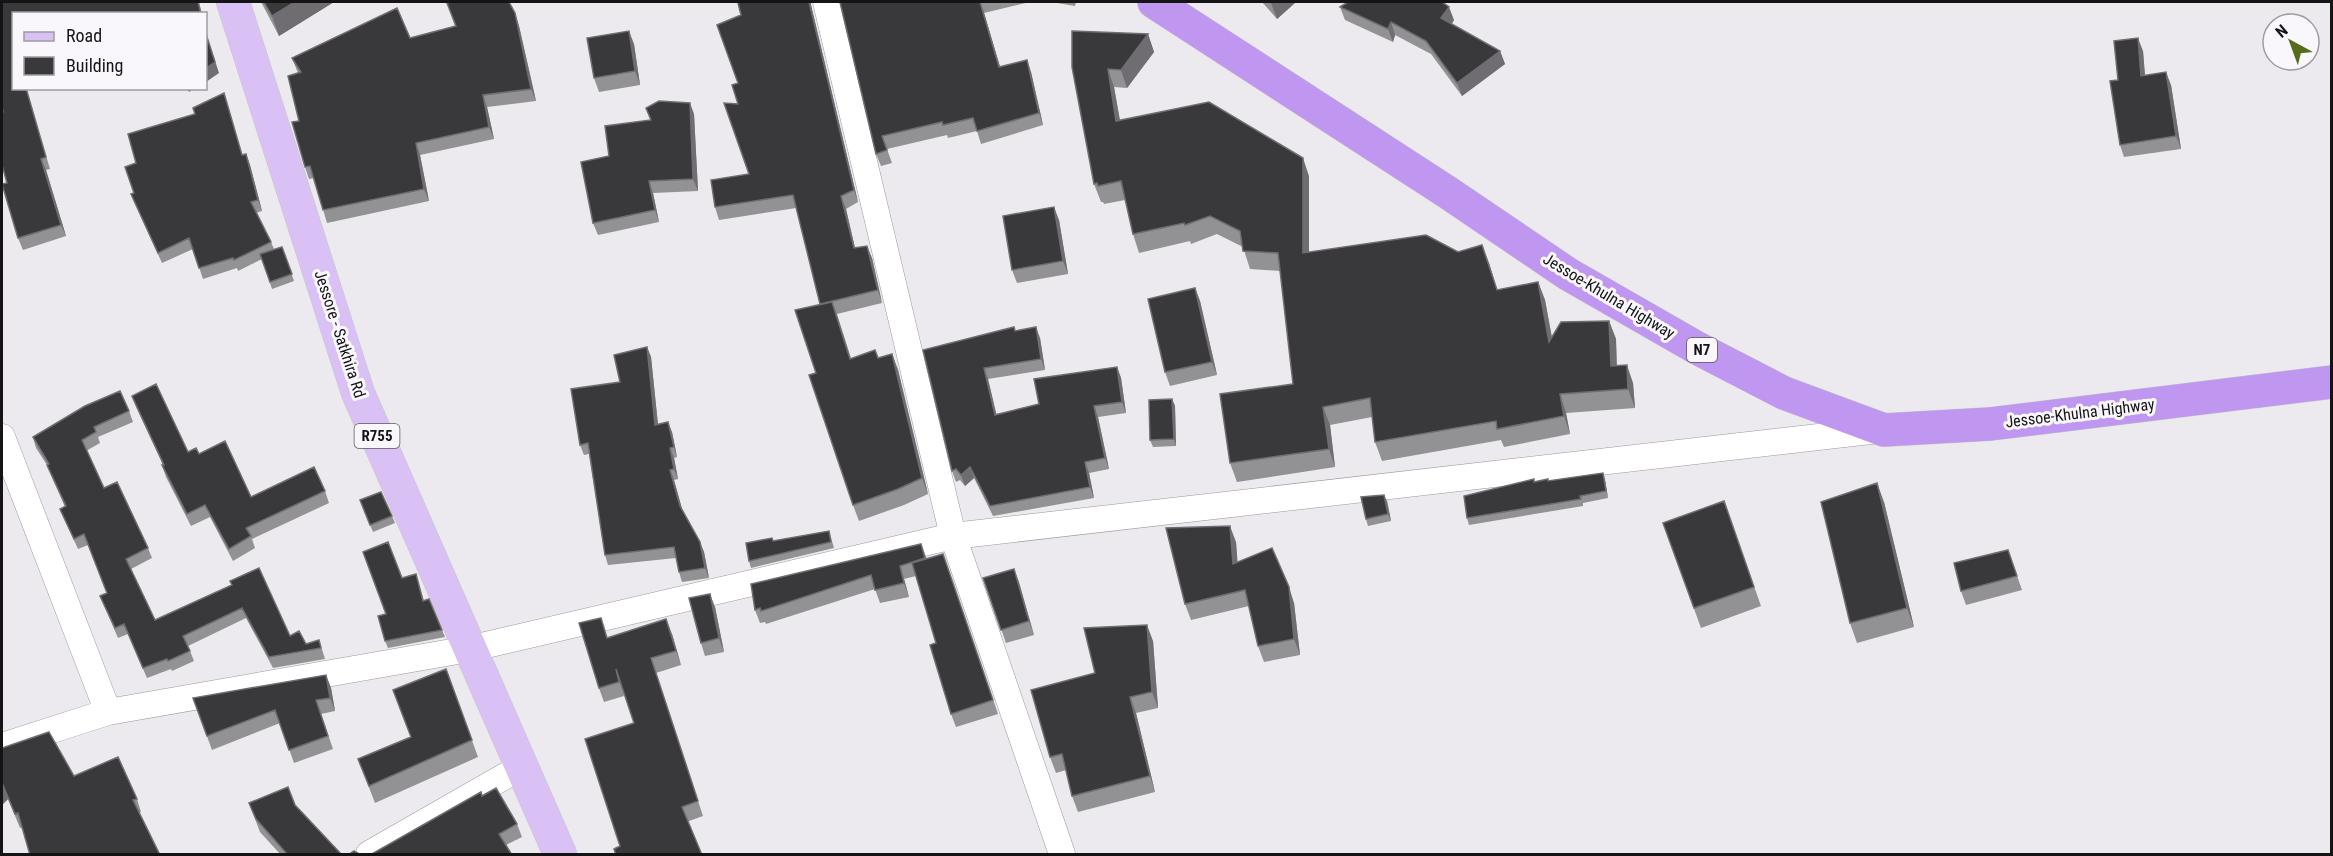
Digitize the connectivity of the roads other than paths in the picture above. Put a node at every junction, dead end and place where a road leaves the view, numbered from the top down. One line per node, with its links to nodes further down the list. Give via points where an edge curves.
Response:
1 (233, 2): 8 (main road, Jessore - Satkhira Rd / R755, via 358,393)
2 (826, 2): 7 (street)
3 (1154, 2): 5 (highway, Jessoe-Khulna Highway / N7, via 1568,274 1784,393)
4 (2331, 382): 5 (highway, Jessoe-Khulna Highway / N7, via 1990,424)
5 (1884, 429): 7 (street)
6 (2, 437): 9 (street)
7 (953, 536): 8 (street); 14 (street)
8 (468, 648): 9 (street); 11 (main road, Jessore - Satkhira Rd / R755)
9 (108, 712): 10 (street)
10 (2, 746)
11 (522, 767): 12 (street); 13 (main road, Jessore - Satkhira Rd / R755)
12 (369, 855)
13 (560, 855)
14 (1062, 855)

